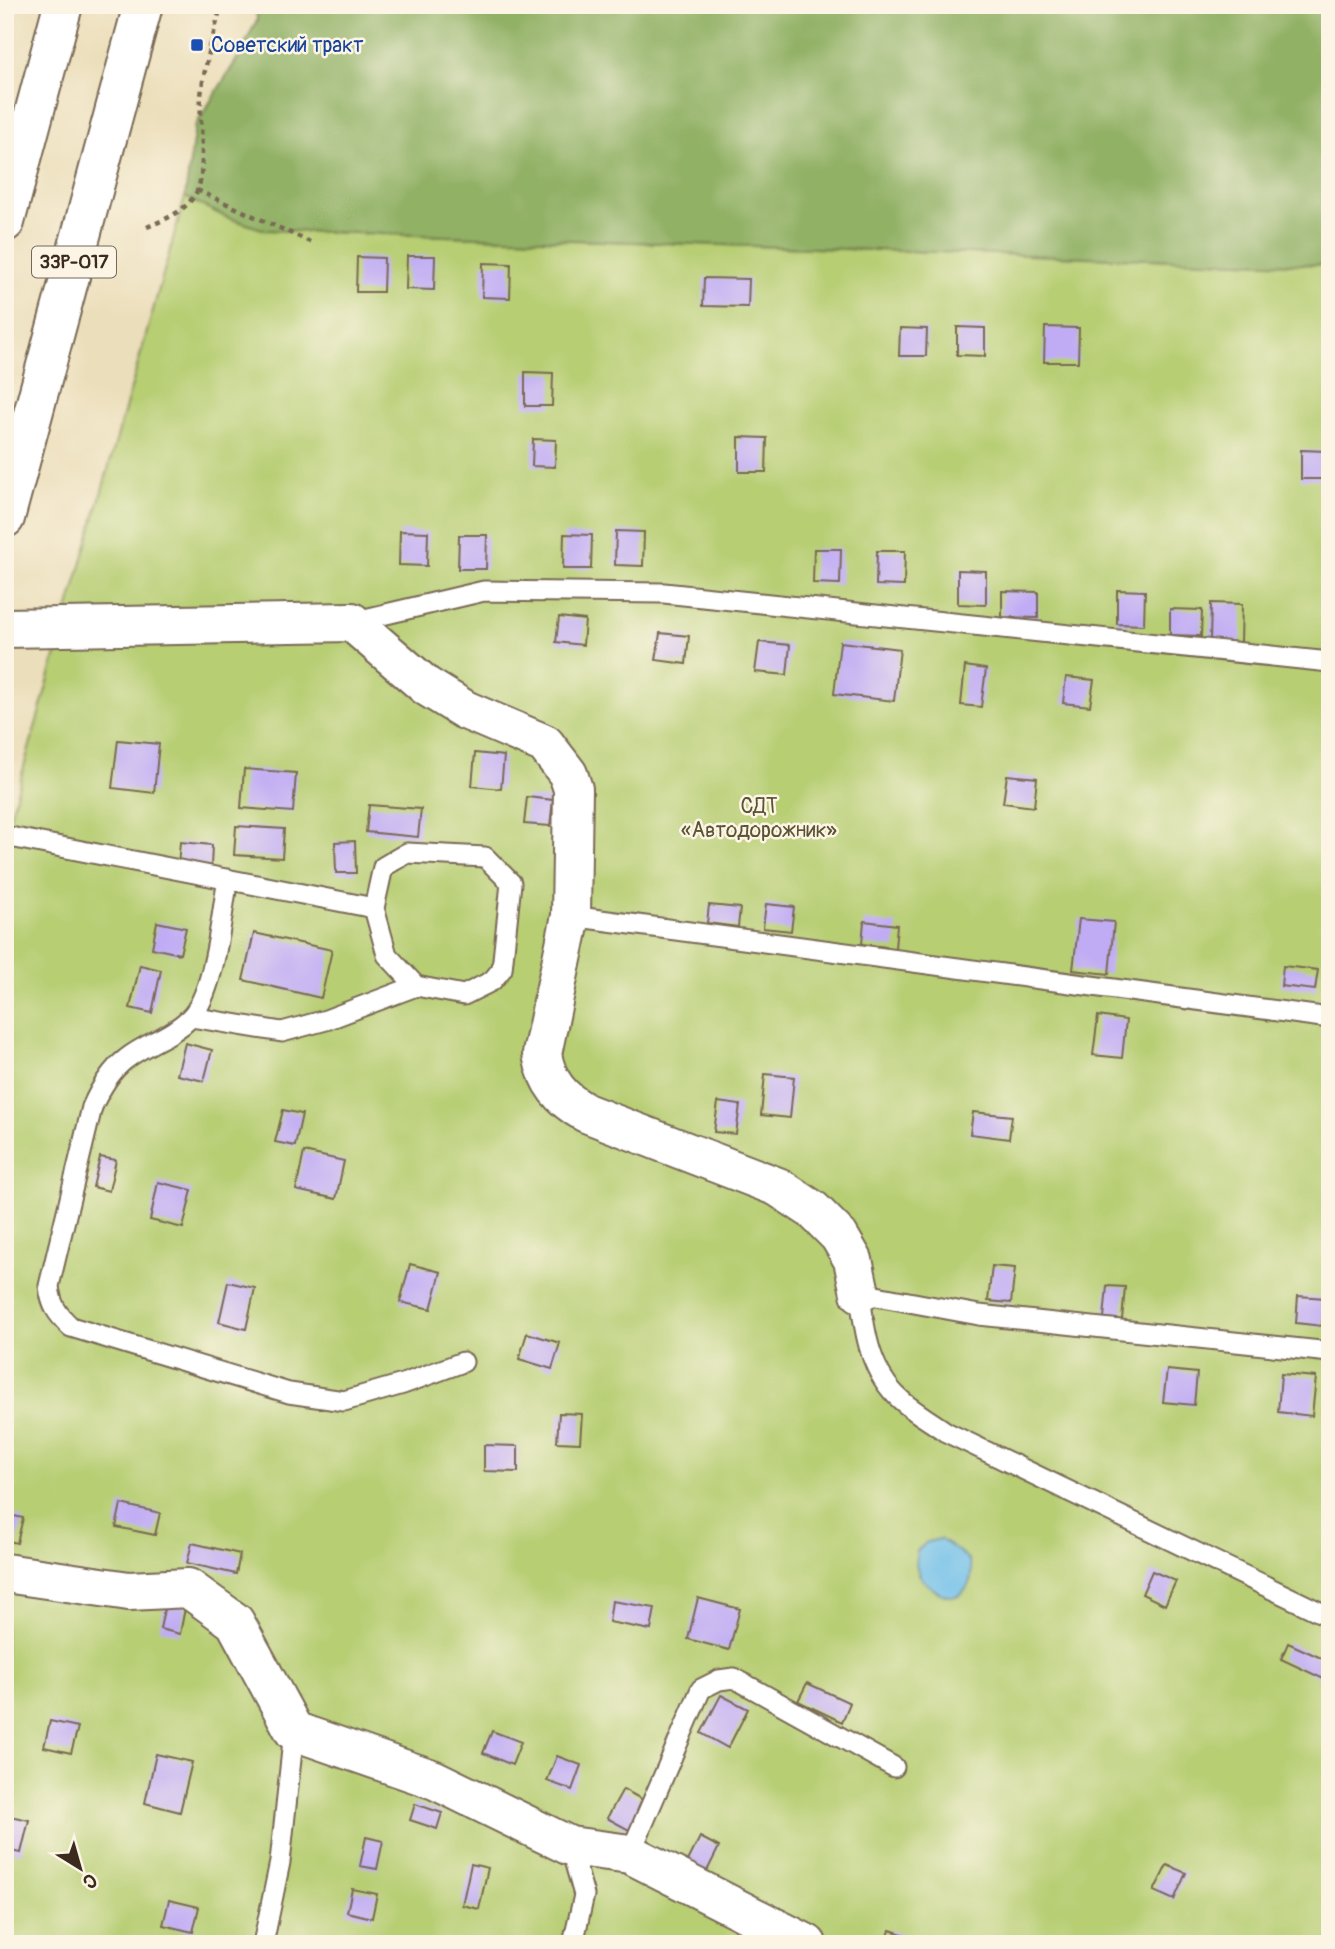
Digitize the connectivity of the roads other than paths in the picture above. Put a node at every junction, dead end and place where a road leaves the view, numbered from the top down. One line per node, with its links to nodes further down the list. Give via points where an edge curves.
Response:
1 (63, 5): 3 (main road)
2 (144, 5): 4 (main road, 33Р-017)
3 (5, 222)
4 (5, 518)
5 (352, 622): 6 (main road); 7 (lane, via 484,591 664,593); 11 (main road, via 426,685 465,710 545,744 558,760 573,789)
6 (5, 628)
7 (1330, 662)
8 (5, 836): 9 (lane)
9 (228, 880): 10 (lane); 13 (lane, via 206,993)
10 (374, 908): 12 (lane, via 387,955); 12 (lane, via 383,867 407,853 485,857 511,883 502,969 492,981 464,995)
11 (570, 916): 14 (lane); 15 (main road, via 541,1054 555,1091 586,1112 778,1187 813,1210 839,1236 853,1259)
12 (416, 986): 13 (lane, via 282,1032)
13 (191, 1017): 17 (lane, via 126,1058 103,1083 92,1107 49,1286 57,1314 71,1327 96,1335 289,1393 344,1401)
14 (1330, 1018)
15 (860, 1293): 16 (lane, via 979,1315); 19 (lane, via 864,1336 876,1367 899,1399 946,1432)
16 (1330, 1352)
17 (463, 1362)
18 (5, 1573): 20 (main road, via 129,1591 188,1588 235,1622)
19 (1330, 1617)
20 (294, 1731): 22 (main road, via 435,1780); 24 (lane, via 280,1862)
21 (894, 1767): 23 (lane, via 734,1678 719,1679 701,1689)
22 (570, 1846): 23 (main road); 25 (lane, via 584,1895)
23 (630, 1854): 26 (main road)
24 (263, 1944)
25 (573, 1944)
26 (807, 1944)

